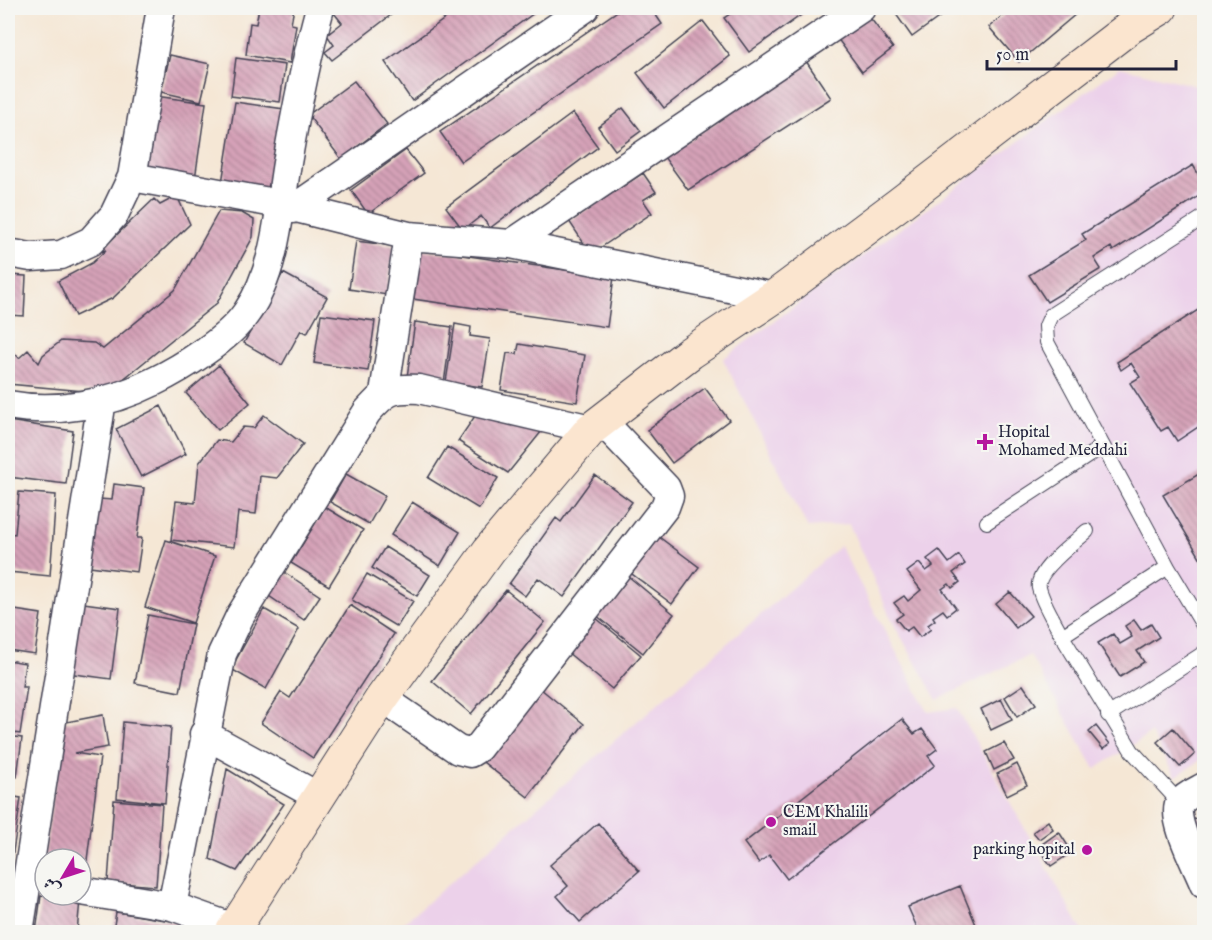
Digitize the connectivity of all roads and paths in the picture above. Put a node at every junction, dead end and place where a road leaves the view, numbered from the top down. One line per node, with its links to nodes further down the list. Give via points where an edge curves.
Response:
1 (161, 8): 6 (street)
2 (320, 8): 7 (street, via 305,63)
3 (585, 8): 7 (street)
4 (861, 8): 10 (street)
5 (1161, 8): 12 (main road, via 1130,27)
6 (132, 177): 7 (street); 11 (street, via 114,215 91,241 61,255)
7 (287, 207): 9 (street); 14 (street, via 263,281 247,313 175,372 136,391)
8 (1204, 217): 17 (lane, via 1051,315 1046,326 1047,342)
9 (409, 236): 10 (street); 13 (street)
10 (512, 244): 12 (street)
11 (8, 253)
12 (774, 297): 16 (main road, via 690,353)
13 (384, 393): 16 (street, via 396,388 419,388); 26 (street, via 367,411 240,616 222,654)
14 (102, 400): 15 (street, via 80,407 27,409); 30 (street)
15 (8, 405)
16 (596, 425): 24 (main road, via 490,549); 24 (street, via 666,488 669,496 665,507 478,748 470,753 458,750)
17 (1103, 446): 18 (lane); 20 (lane)
18 (987, 522)
19 (1087, 531): 22 (lane, via 1039,579 1039,588)
20 (1168, 567): 21 (lane); 22 (lane)
21 (1204, 627)
22 (1062, 636): 25 (lane)
23 (1204, 653): 25 (lane)
24 (382, 698): 28 (main road)
25 (1108, 715): 29 (lane, via 1132,751)
26 (204, 734): 28 (street); 33 (street)
27 (1204, 787): 29 (street)
28 (319, 797): 34 (main road)
29 (1180, 803): 31 (street, via 1179,820)
30 (26, 883): 35 (street)
31 (1204, 884)
32 (93, 893): 33 (street)
33 (172, 906): 34 (street)
34 (233, 930)
35 (19, 933)

